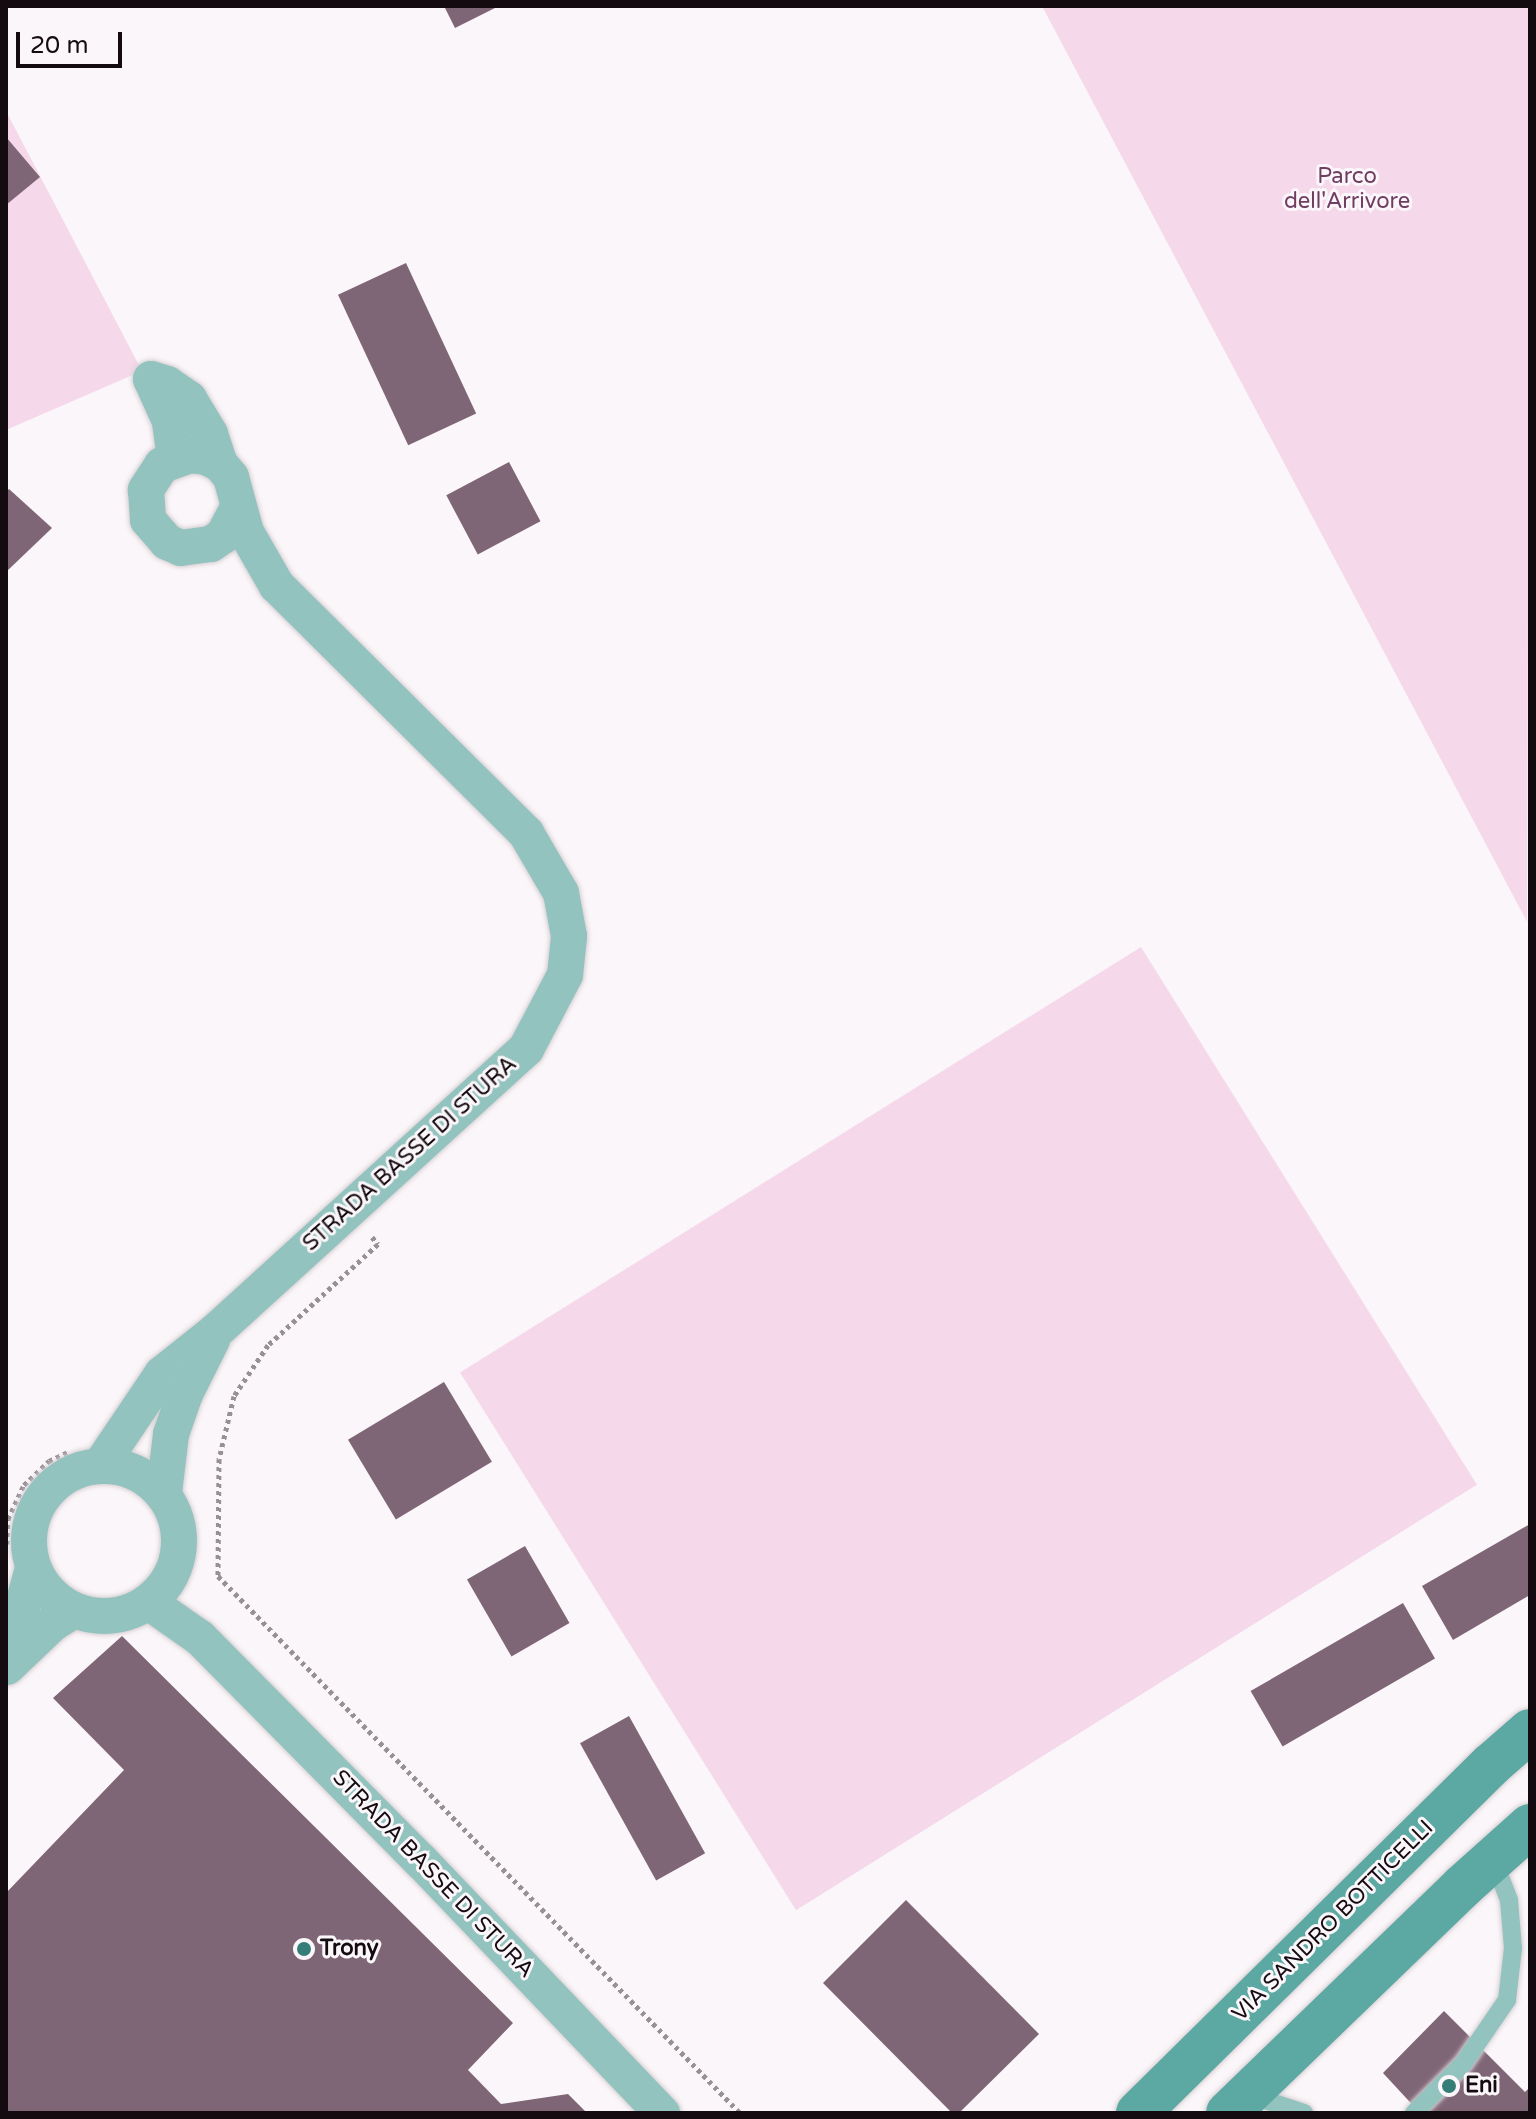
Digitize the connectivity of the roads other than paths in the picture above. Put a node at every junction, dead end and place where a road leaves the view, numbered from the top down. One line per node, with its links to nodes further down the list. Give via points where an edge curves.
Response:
1 (175, 458): 2 (street, via 206,457); 2 (street, STRADA BASSE DI STURA, via 170,421 151,379 189,399); 4 (street, STRADA BASSE DI STURA, via 152,476 146,490 148,520 167,542)
2 (220, 464): 3 (street, STRADA BASSE DI STURA, via 237,492)
3 (238, 508): 4 (street, via 223,536); 5 (street, STRADA BASSE DI STURA)
4 (196, 548): 5 (street, STRADA BASSE DI STURA)
5 (277, 586): 6 (street, STRADA BASSE DI STURA, via 526,833 561,893 569,936 565,975 526,1049)
6 (216, 1331): 7 (street, STRADA BASSE DI STURA, via 162,1374); 8 (street, STRADA BASSE DI STURA, via 171,1434)
7 (89, 1456): 8 (street, via 146,1477); 9 (street, via 41,1500)
8 (164, 1493): 10 (street, via 178,1528)
9 (20, 1562): 12 (street); 14 (street)
10 (176, 1567): 11 (street); 13 (street, STRADA BASSE DI STURA)
11 (150, 1603): 12 (street, via 112,1617); 13 (street, STRADA BASSE DI STURA)
12 (73, 1611): 14 (street)
13 (200, 1638): 19 (street, STRADA BASSE DI STURA)
14 (6, 1667)
15 (1530, 1731): 20 (main road, VIA SANDRO BOTTICELLI)
16 (1530, 1826): 17 (main road)
17 (1493, 1859): 18 (main road); 22 (lane, via 1509,1900 1513,1948 1507,2000 1463,2064)
18 (1238, 2103): 21 (lane)
19 (662, 2113)
20 (1138, 2113)
21 (1304, 2113)
22 (1414, 2113)

